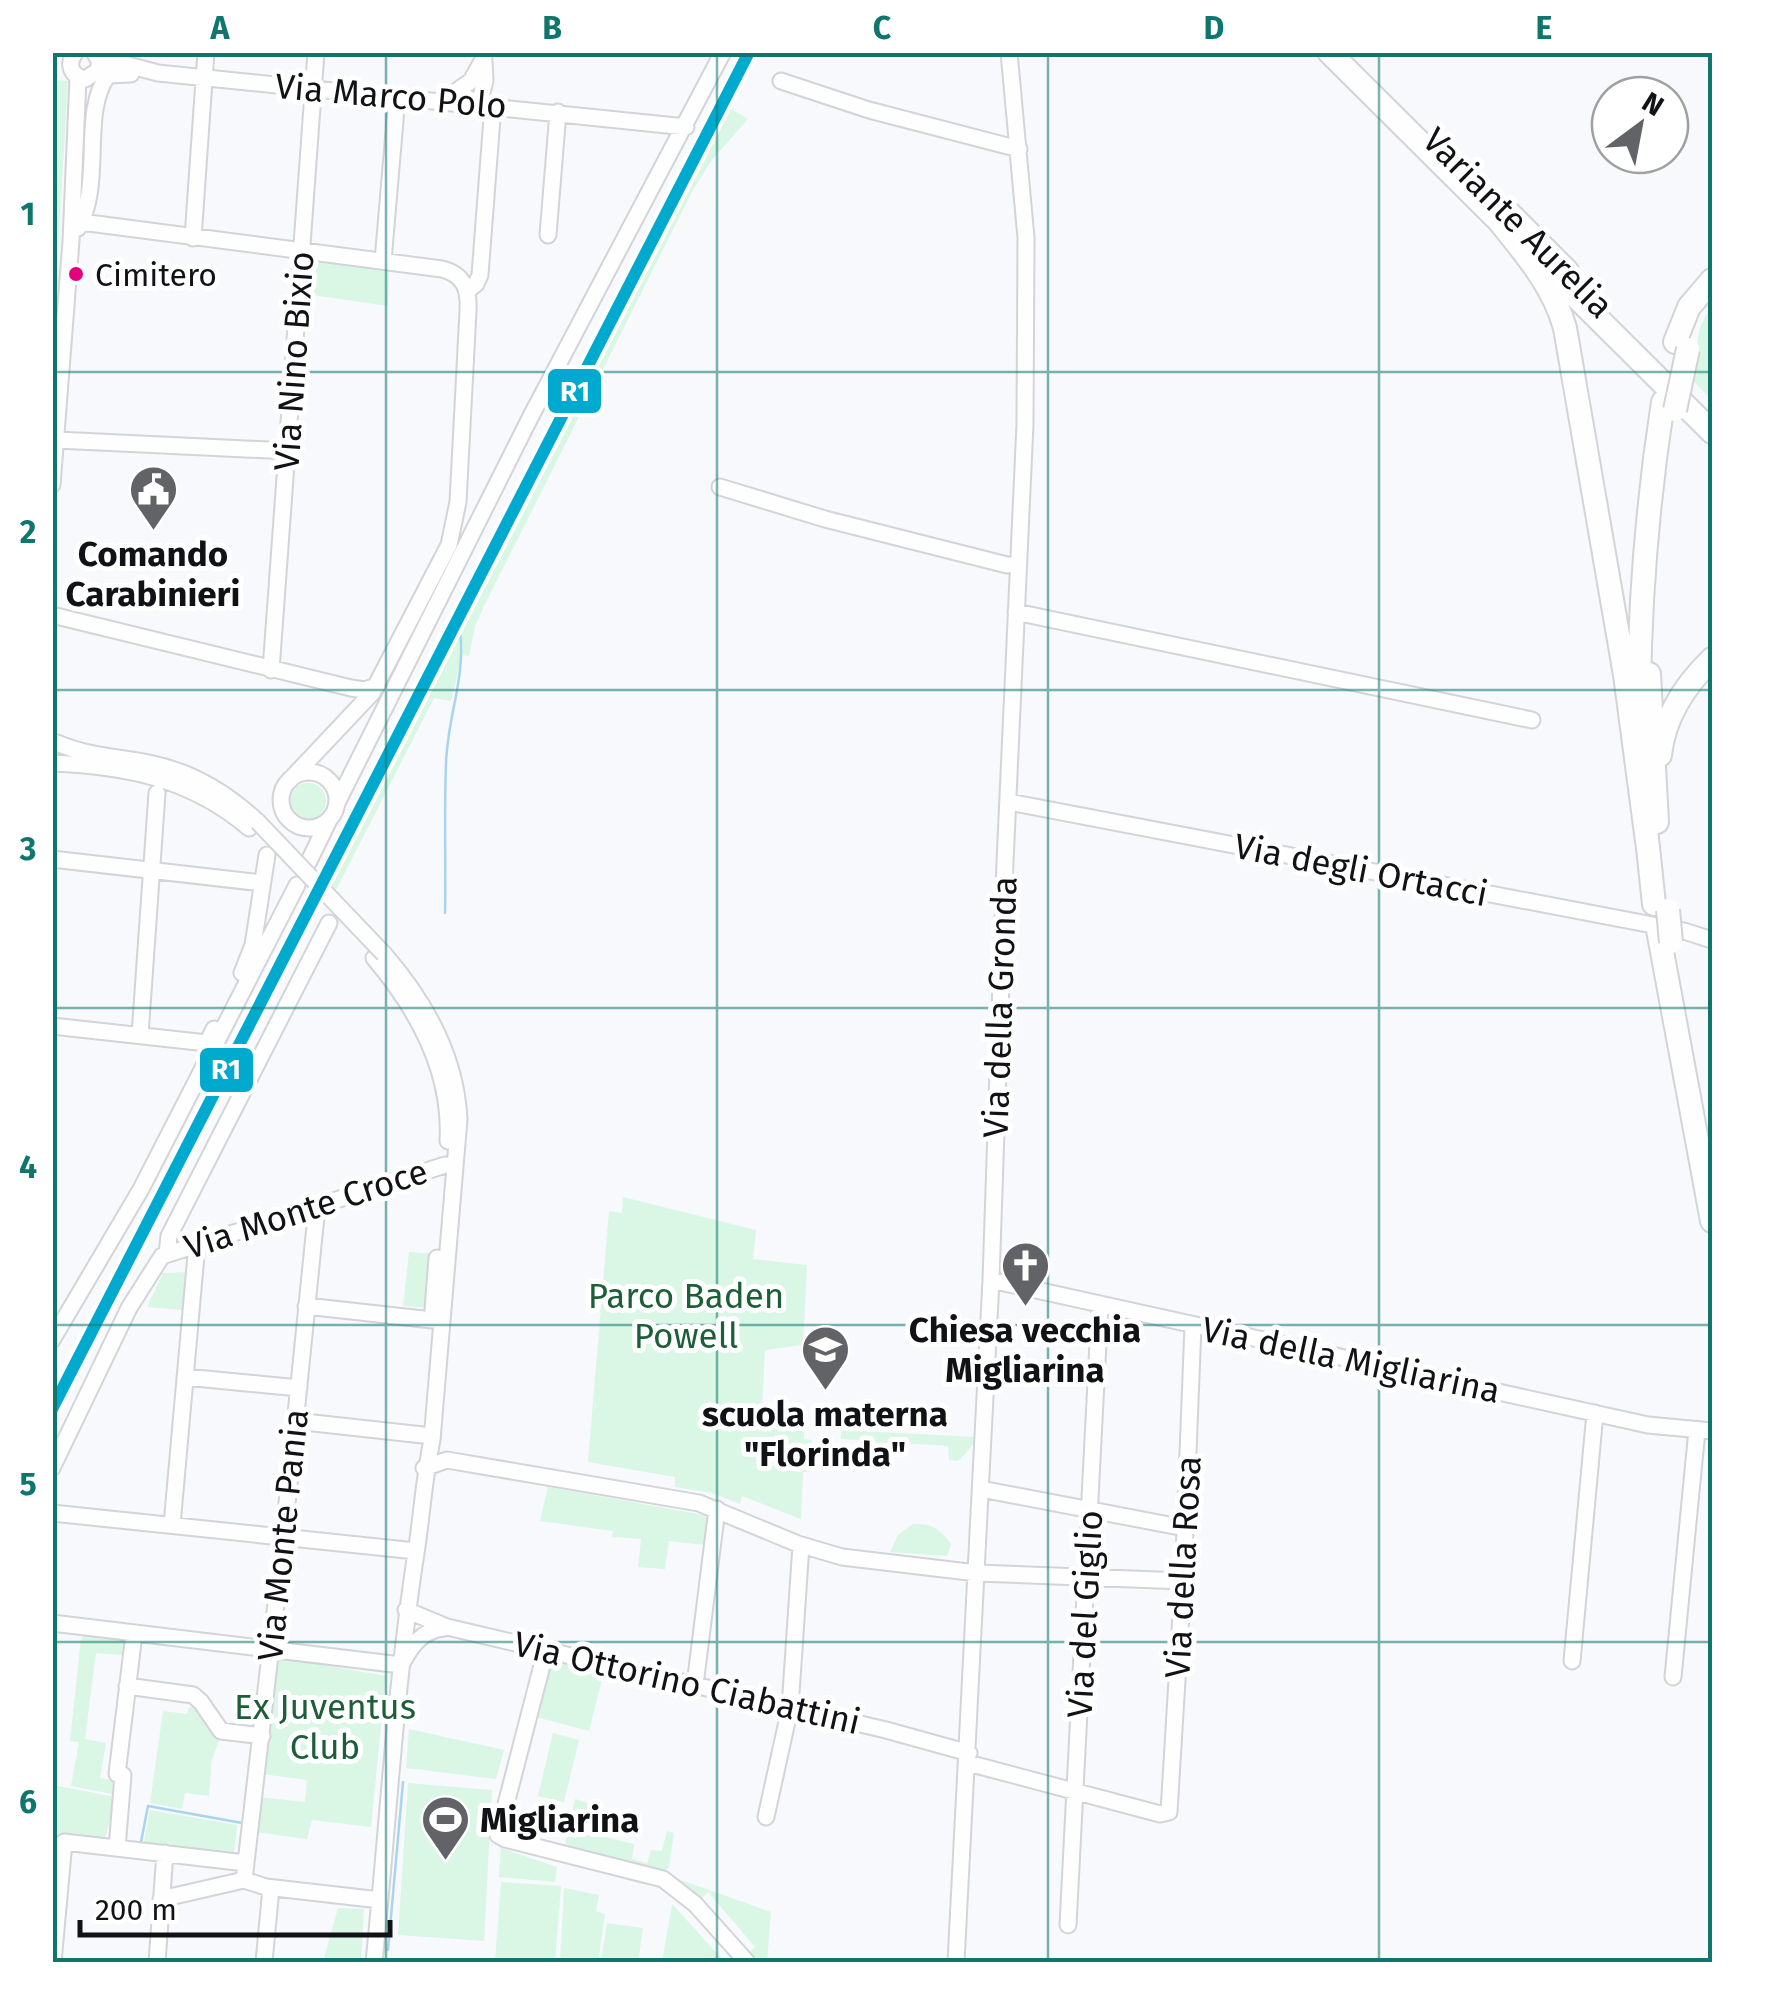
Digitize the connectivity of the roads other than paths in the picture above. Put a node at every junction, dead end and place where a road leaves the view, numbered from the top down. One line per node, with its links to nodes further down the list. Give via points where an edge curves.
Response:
1 (206, 52): 11 (street)
2 (316, 52): 13 (street, Via Nino Bixio)
3 (724, 52): 19 (street)
4 (1009, 52): 20 (street, Via della Gronda)
5 (74, 54): 7 (street); 8 (street, via 70,66)
6 (1335, 54): 21 (highway, Variante Aurelia); 32 (highway, Variante Aurelia)
7 (52, 58)
8 (95, 66): 10 (street); 11 (street, Via Marco Polo); 22 (street, via 89,201); 25 (street, via 78,118)
9 (482, 66): 15 (street); 16 (street); 17 (street, via 493,93)
10 (52, 68)
11 (204, 78): 13 (street, Via Marco Polo); 24 (street)
12 (781, 81): 20 (street)
13 (313, 90): 14 (street, Via Marco Polo); 26 (street, Via Nino Bixio)
14 (397, 97): 15 (street, Via Marco Polo); 27 (street)
15 (444, 100): 16 (street, Via Marco Polo)
16 (480, 104): 17 (street, Via Marco Polo); 29 (street, via 479,278)
17 (513, 108): 18 (street, Via Marco Polo)
18 (558, 112): 19 (street, Via Marco Polo); 23 (street)
19 (686, 127): 51 (street, via 531,416)
20 (1018, 149): 39 (street, Via della Gronda, via 1026,244)
21 (1494, 216): 34 (highway); 61 (highway, via 1545,281 1565,328)
22 (81, 222): 24 (street); 25 (street)
23 (548, 235)
24 (194, 238): 26 (street)
25 (71, 240): 35 (street)
26 (300, 251): 27 (street); 36 (street, Via Nino Bixio)
27 (383, 261): 29 (street, via 447,270)
28 (1712, 280): 31 (highway, via 1689,307)
29 (468, 290): 44 (street, via 453,533)
30 (1712, 295): 31 (highway)
31 (1681, 346): 32 (highway)
32 (1676, 402): 33 (highway, Variante Aurelia); 61 (highway, via 1649,498 1640,617 1640,725)
33 (1712, 413)
34 (1712, 432)
35 (57, 440): 36 (street); 37 (street)
36 (289, 452): 43 (street, Via Nino Bixio)
37 (52, 486)
38 (720, 488): 39 (street)
39 (1018, 564): 40 (street, Via della Gronda)
40 (1016, 612): 47 (street); 55 (street, Via della Gronda)
41 (52, 615): 43 (street)
42 (1712, 660): 61 (highway, via 1665,730)
43 (272, 670): 45 (street)
44 (377, 686): 45 (street); 46 (street)
45 (343, 687): 46 (street, via 352,701)
46 (347, 719): 49 (street)
47 (1532, 720)
48 (55, 741): 50 (street, via 59,753); 60 (street, via 83,754 178,772 218,791)
49 (323, 747): 52 (street, via 319,762); 53 (street)
50 (52, 763): 60 (street, via 170,780)
51 (357, 764): 52 (street, via 346,776); 57 (street)
52 (326, 779): 53 (street, via 304,773); 57 (street)
53 (289, 781): 56 (street)
54 (157, 793): 64 (street)
55 (1009, 802): 69 (street, Via degli Ortacci); 78 (street, Via della Gronda)
56 (282, 803): 59 (street); 60 (street)
57 (336, 803): 58 (street)
58 (329, 820): 59 (street); 59 (street, via 308,862 309,844)
59 (299, 826): 60 (street)
60 (265, 828): 73 (street, via 379,956 410,1004 436,1060)
61 (1653, 842): 67 (highway)
62 (267, 855): 65 (street)
63 (52, 859): 64 (street)
64 (152, 869): 65 (street); 71 (street)
65 (262, 882): 71 (street, via 250,958 207,1043)
66 (297, 885): 83 (street, via 141,1189)
67 (1663, 921): 72 (highway); 75 (highway)
68 (329, 923): 77 (street)
69 (1712, 940)
70 (52, 1026): 71 (street)
71 (140, 1035)
72 (1712, 1165)
73 (450, 1170): 74 (street, Via Monte Croce); 81 (street); 89 (street)
74 (317, 1206): 76 (street, Via Monte Croce); 80 (street, Via Monte Pania)
75 (1712, 1221)
76 (196, 1244): 77 (street, Via Monte Croce); 84 (street)
77 (166, 1254): 91 (street, via 134,1298)
78 (991, 1280): 79 (street, Via della Migliarina); 93 (street, Via della Gronda)
79 (1100, 1304): 82 (street, Via della Migliarina); 95 (street, Via del Giglio)
80 (306, 1306): 81 (street); 85 (street, Via Monte Pania)
81 (432, 1320): 89 (street)
82 (1193, 1325): 86 (street, Via della Migliarina); 98 (street, Via della Rosa)
83 (52, 1340)
84 (185, 1377): 85 (street); 97 (street)
85 (299, 1388): 87 (street, Via Monte Pania)
86 (1595, 1413): 88 (street, Via della Migliarina); 111 (street)
87 (295, 1421): 89 (street); 99 (street, Via Monte Pania)
88 (1704, 1430): 113 (street)
89 (428, 1437): 90 (street); 92 (street)
90 (446, 1460): 92 (street); 94 (street)
91 (52, 1468)
92 (424, 1468): 101 (street)
93 (981, 1489): 95 (street); 102 (street, Via della Gronda)
94 (716, 1510): 100 (street); 114 (street)
95 (1090, 1510): 98 (street); 103 (street, Via del Giglio)
96 (52, 1513): 97 (street)
97 (172, 1525): 99 (street)
98 (1186, 1528): 104 (street, Via della Rosa)
99 (284, 1537): 101 (street); 109 (street, Via Monte Pania)
100 (801, 1546): 102 (street); 116 (street)
101 (416, 1552): 105 (street)
102 (978, 1573): 103 (street); 118 (street, Via della Gronda)
103 (1086, 1577): 104 (street); 119 (street, Via del Giglio)
104 (1183, 1581): 120 (street, Via della Rosa)
105 (406, 1610): 107 (street, Via Ottorino Ciabattini); 112 (street)
106 (52, 1623): 108 (street)
107 (447, 1627): 110 (street, Via Ottorino Ciabattini); 112 (street, via 421,1636)
108 (134, 1634): 109 (street); 115 (street)
109 (271, 1649): 112 (street); 117 (street, Via Monte Pania)
110 (546, 1650): 114 (street, Via Ottorino Ciabattini); 133 (street, via 498,1834 664,1880)
111 (1572, 1661)
112 (401, 1665): 127 (street)
113 (1673, 1677)
114 (695, 1685): 116 (street, Via Ottorino Ciabattini)
115 (128, 1686): 117 (street, via 193,1695 220,1731); 122 (street, via 117,1774 123,1775)
116 (790, 1708): 118 (street, Via Ottorino Ciabattini); 121 (street)
117 (262, 1736): 124 (street, Via Monte Pania)
118 (968, 1758): 119 (street, Via Ottorino Ciabattini); 134 (street, Via della Gronda)
119 (1076, 1790): 120 (street, Via Ottorino Ciabattini, via 1160,1814); 128 (street, Via del Giglio)
120 (1171, 1810)
121 (766, 1818)
122 (117, 1848): 123 (street); 129 (street, via 64,1842)
123 (165, 1854): 124 (street); 126 (street)
124 (245, 1872): 125 (street); 126 (street)
125 (271, 1888): 127 (street); 131 (street)
126 (162, 1899): 130 (street)
127 (380, 1900): 132 (street)
128 (1068, 1925)
129 (53, 1962)
130 (157, 1962)
131 (264, 1962)
132 (374, 1962)
133 (747, 1962)
134 (956, 1962)

